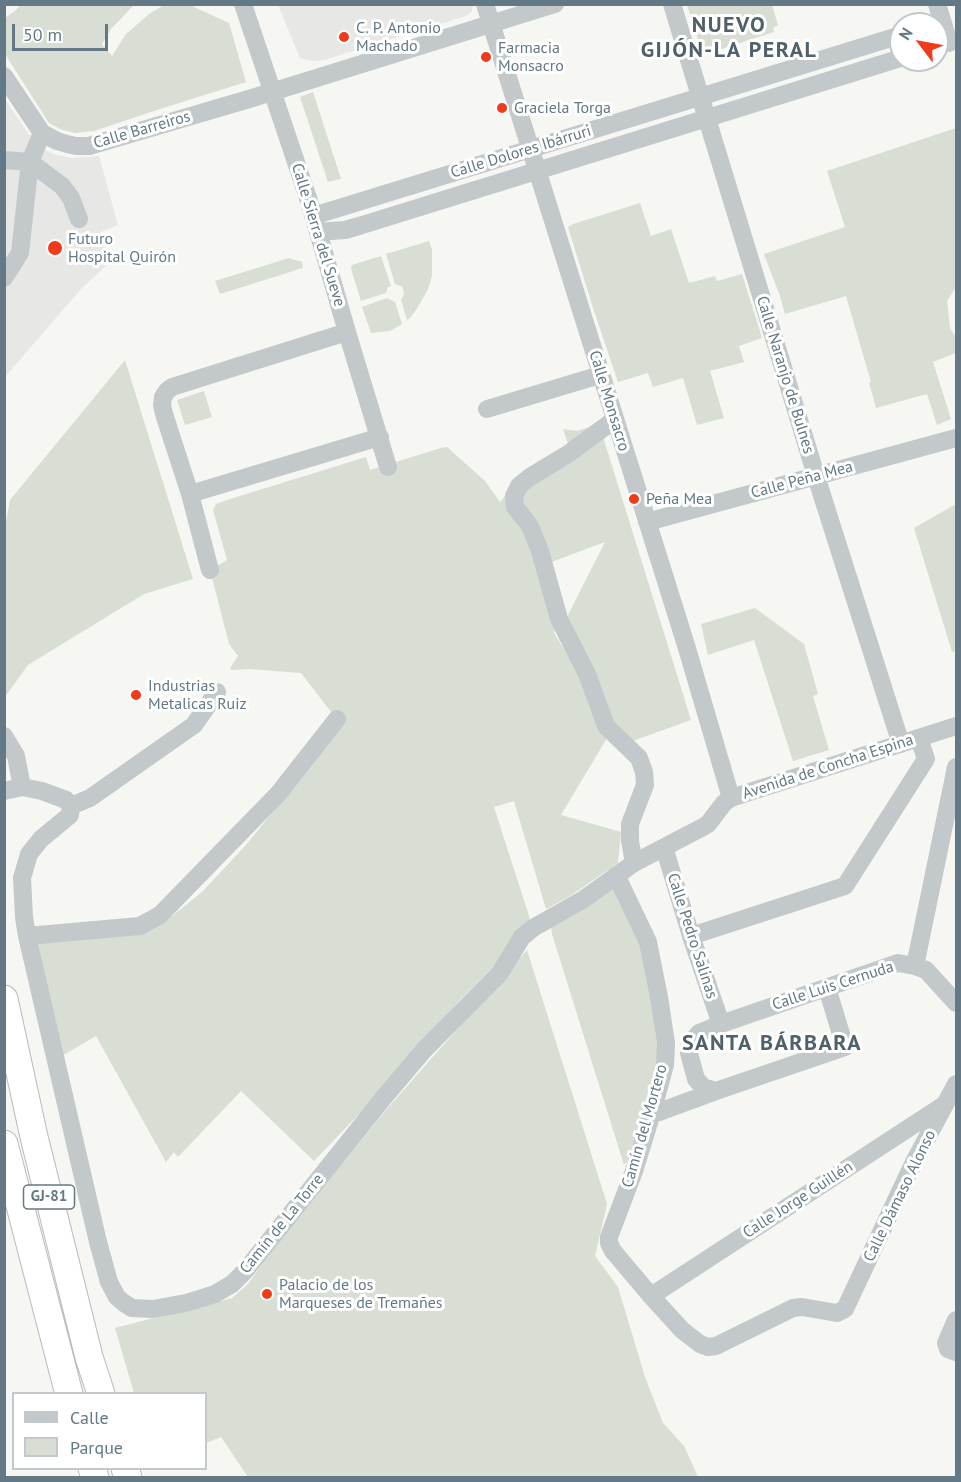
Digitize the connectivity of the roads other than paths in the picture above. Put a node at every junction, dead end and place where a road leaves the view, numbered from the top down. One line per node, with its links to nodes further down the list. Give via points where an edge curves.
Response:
1 (243, 4): 9 (street, Calle Sierra del Sueve)
2 (485, 4): 5 (street, Calle Monsacro)
3 (555, 4): 5 (street, Calle Barreiros)
4 (672, 4): 10 (street, Calle Naranjo de Bulnes)
5 (492, 24): 9 (street, Calle Barreiros); 13 (street, Calle Monsacro)
6 (889, 39): 10 (street, Calle Dolores Ibárruri)
7 (889, 62): 11 (street, Calle Dolores Ibárruri)
8 (4, 76): 12 (street)
9 (273, 92): 12 (street, Calle Barreiros, via 88,146 67,144); 18 (street, Calle Sierra del Sueve)
10 (699, 97): 11 (street, Calle Naranjo de Bulnes); 13 (street, Calle Dolores Ibárruri)
11 (706, 118): 16 (street, Calle Dolores Ibárruri); 29 (street, Calle Naranjo de Bulnes)
12 (42, 133): 15 (street)
13 (531, 149): 16 (street, Calle Monsacro); 18 (street, Calle Dolores Ibárruri)
14 (4, 160): 15 (street)
15 (30, 162): 17 (street, via 62,186); 21 (street, via 20,253)
16 (538, 170): 19 (street, Calle Dolores Ibárruri); 23 (street, Calle Monsacro)
17 (79, 219)
18 (315, 224): 19 (street, Calle Dolores Ibárruri); 20 (street, Calle Sierra del Sueve)
19 (345, 230): 20 (street, via 331,253)
20 (328, 268): 22 (street, Calle Sierra del Sueve)
21 (4, 278)
22 (347, 332): 26 (street, Calle Sierra del Sueve); 30 (street, via 166,391 164,414)
23 (600, 375): 24 (street); 25 (street, Calle Monsacro)
24 (488, 409)
25 (614, 420): 31 (street, Calle Monsacro); 44 (street, via 530,477 513,496 515,507 530,526 559,620 587,674 606,726 639,758 644,772 645,785 630,824)
26 (380, 437): 28 (street, Calle Sierra del Sueve); 30 (street)
27 (957, 438): 29 (street, Calle Peña Mea)
28 (388, 467)
29 (816, 477): 31 (street, Calle Peña Mea); 38 (street, Calle Naranjo de Bulnes)
30 (190, 494): 32 (street)
31 (647, 522): 41 (street, Calle Monsacro)
32 (210, 570)
33 (217, 692): 42 (street, via 194,725 90,798)
34 (337, 719): 46 (street, via 278,794 160,915 140,926)
35 (956, 728): 37 (street, Avenida de Concha Espina)
36 (4, 736): 40 (street, via 16,756)
37 (920, 738): 38 (street, Avenida de Concha Espina); 47 (street, via 926,759 845,886)
38 (901, 744): 41 (street, Avenida de Concha Espina)
39 (957, 767): 48 (street)
40 (13, 789): 42 (street, via 42,791 66,800)
41 (731, 798): 43 (street, Avenida de Concha Espina, via 703,827)
42 (71, 806): 46 (street, Camín de La Torre, via 70,815 29,854 22,878)
43 (664, 847): 44 (street, Avenida de Concha Espina); 47 (street, Calle Pedro Salinas)
44 (634, 863): 45 (street, Avenida de Concha Espina)
45 (616, 875): 46 (street, Camín de La Torre, via 522,937 500,973 424,1050 245,1271 215,1294 153,1309 132,1308 117,1297 109,1282); 58 (street, Camín del Mortero, via 648,942 666,1043 665,1065 652,1113 609,1243)
46 (27, 936)
47 (691, 936): 52 (street, Calle Pedro Salinas)
48 (915, 966): 49 (street, Calle Luis Cernuda, via 898,963); 51 (street, Calle Luis Cernuda, via 926,970)
49 (827, 988): 52 (street, Calle Luis Cernuda); 54 (street, via 845,1047)
50 (4, 999): 62 (highway, GJ-81, via 34,1137)
51 (957, 1003)
52 (721, 1024): 54 (street, Calle Luis Cernuda, via 699,1033 690,1044 689,1053 696,1079 703,1087)
53 (957, 1083): 55 (street, Calle Dámaso Alonso)
54 (716, 1091): 56 (street)
55 (945, 1104): 58 (street, Calle Jorge Guillén); 58 (street, Calle Dámaso Alonso, via 845,1309 837,1313 793,1308 708,1347 682,1330)
56 (659, 1112)
57 (4, 1144): 61 (highway, GJ-81)
58 (651, 1296)
59 (957, 1320): 60 (street, via 946,1340)
60 (951, 1349)
61 (68, 1392)
62 (100, 1392)

